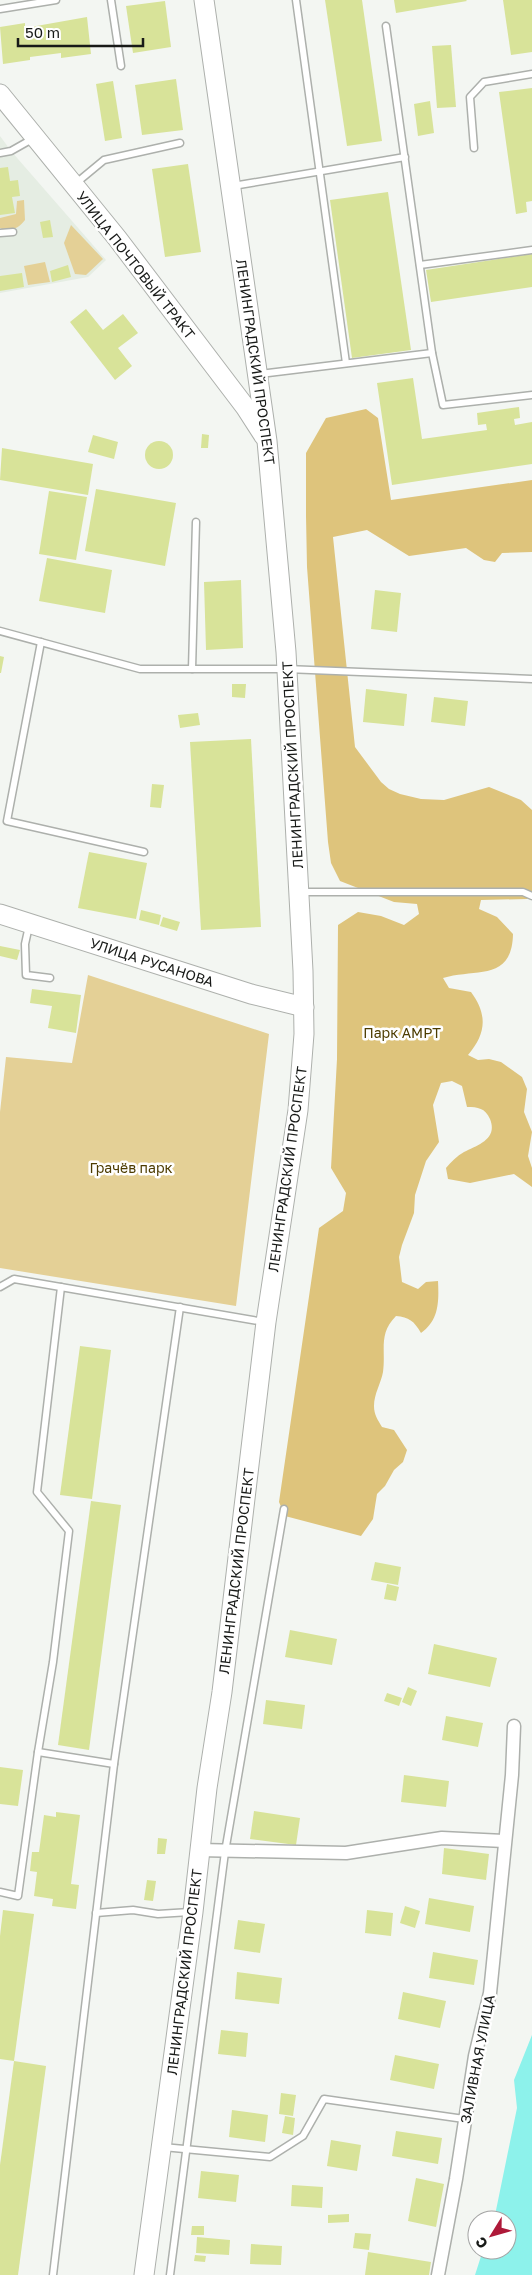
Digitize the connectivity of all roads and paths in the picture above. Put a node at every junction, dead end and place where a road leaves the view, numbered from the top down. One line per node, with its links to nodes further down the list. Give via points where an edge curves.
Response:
1 (56, 0): 5 (lane)
2 (111, 0): 7 (lane)
3 (204, 0): 17 (main road, ЛЕНИНГРАДСКИЙ ПРОСПЕКТ)
4 (296, 0): 15 (lane)
5 (0, 9)
6 (386, 26): 14 (lane)
7 (121, 66)
8 (532, 74): 12 (lane, via 484,82 470,97)
9 (0, 94): 10 (main road, УЛИЦА ПОЧТОВЫЙ ТРАКТ)
10 (35, 137): 13 (lane, via 11,151); 16 (main road, УЛИЦА ПОЧТОВЫЙ ТРАКТ)
11 (180, 143): 16 (lane, via 104,160)
12 (474, 148)
13 (0, 153)
14 (405, 157): 15 (lane); 21 (lane)
15 (321, 172): 17 (lane); 23 (lane)
16 (74, 184): 26 (main road, УЛИЦА ПОЧТОВЫЙ ТРАКТ, via 246,408)
17 (232, 187): 24 (main road, ЛЕНИНГРАДСКИЙ ПРОСПЕКТ)
18 (13, 232): 19 (lane)
19 (0, 234)
20 (532, 250): 21 (lane)
21 (420, 265): 22 (lane)
22 (432, 353): 23 (lane); 25 (lane, via 444,405)
23 (346, 363): 24 (lane)
24 (258, 374): 26 (main road, ЛЕНИНГРАДСКИЙ ПРОСПЕКТ)
25 (532, 395)
26 (267, 441): 31 (main road, ЛЕНИНГРАДСКИЙ ПРОСПЕКТ)
27 (196, 522): 30 (lane)
28 (0, 631): 29 (lane)
29 (41, 642): 30 (lane, via 140,669); 33 (lane, via 7,821)
30 (192, 669): 31 (lane)
31 (286, 669): 32 (lane); 35 (main road, ЛЕНИНГРАДСКИЙ ПРОСПЕКТ)
32 (532, 679)
33 (144, 852)
34 (532, 888): 36 (lane)
35 (298, 892): 36 (lane); 41 (main road, ЛЕНИНГРАДСКИЙ ПРОСПЕКТ)
36 (523, 892): 37 (lane)
37 (532, 896)
38 (0, 914): 39 (main road, УЛИЦА РУСАНОВА)
39 (29, 923): 40 (lane, via 25,944 26,975); 41 (main road, УЛИЦА РУСАНОВА, via 252,994)
40 (50, 978)
41 (304, 1007): 45 (main road, ЛЕНИНГРАДСКИЙ ПРОСПЕКТ, via 298,1110)
42 (0, 1287): 43 (lane, via 14,1279)
43 (61, 1287): 44 (lane); 48 (lane, via 37,1492 68,1531 53,1662)
44 (180, 1307): 45 (lane); 49 (lane)
45 (266, 1322): 51 (main road, ЛЕНИНГРАДСКИЙ ПРОСПЕКТ, via 222,1692)
46 (284, 1509): 52 (lane)
47 (514, 1726): 50 (street, ЗАЛИВНАЯ УЛИЦА)
48 (38, 1752): 49 (lane); 53 (lane, via 18,1896)
49 (114, 1764): 55 (lane)
50 (504, 1842): 52 (street, via 442,1838 346,1853); 56 (street, ЗАЛИВНАЯ УЛИЦА, via 490,1993)
51 (199, 1850): 52 (street); 54 (main road, ЛЕНИНГРАДСКИЙ ПРОСПЕКТ)
52 (225, 1852): 58 (lane)
53 (0, 1892)
54 (194, 1912): 55 (lane, via 158,1914 133,1910); 57 (main road, ЛЕНИНГРАДСКИЙ ПРОСПЕКТ)
55 (96, 1913): 59 (lane)
56 (464, 2119): 58 (lane, via 324,2099 303,2136 270,2157); 62 (street, ЗАЛИВНАЯ УЛИЦА)
57 (161, 2146): 58 (lane); 60 (main road, ЛЕНИНГРАДСКИЙ ПРОСПЕКТ)
58 (187, 2148): 61 (lane)
59 (54, 2275)
60 (144, 2275)
61 (170, 2275)
62 (438, 2275)

